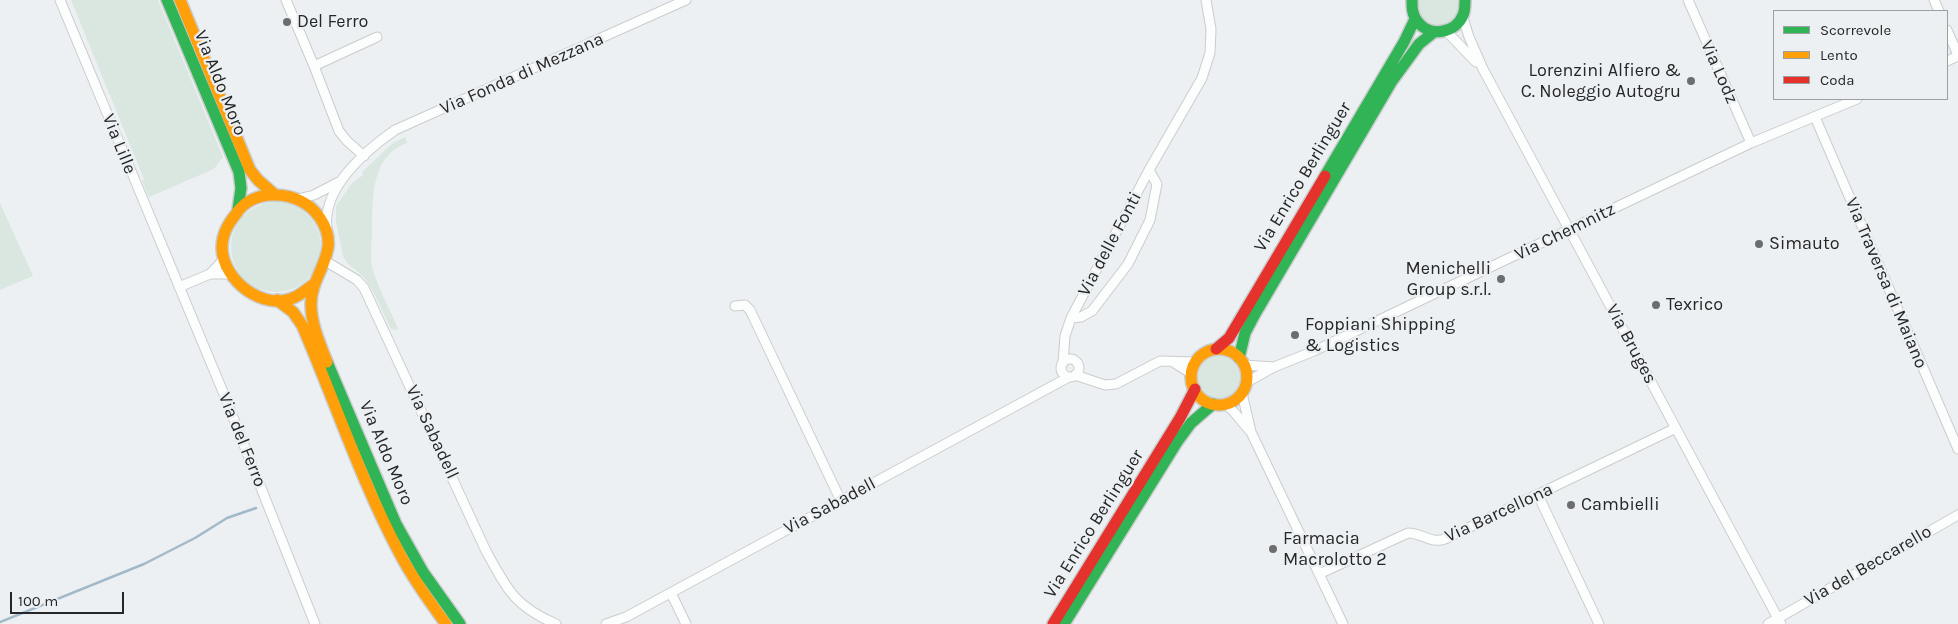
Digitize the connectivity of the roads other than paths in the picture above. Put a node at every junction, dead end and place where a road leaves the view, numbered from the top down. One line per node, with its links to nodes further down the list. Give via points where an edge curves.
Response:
1 (60, 0): 35 (street, Via Lille)
2 (167, 0): 27 (main road, Via Aldo Moro, via 239,172)
3 (180, 0): 25 (main road, Via Aldo Moro, via 250,170)
4 (286, 0): 17 (street)
5 (686, 0): 22 (street, Via Fonda di Mezzana, via 395,130)
6 (1206, 0): 23 (street, Via delle Fonti, via 1211,29 1210,53 1202,78)
7 (1412, 0): 11 (main road)
8 (1465, 0): 10 (main road)
9 (1688, 0): 21 (street, Via Lodz)
10 (1463, 18): 12 (main road); 18 (street, Via Bruges)
11 (1415, 19): 13 (main road, via 1422,27); 39 (main road, Via Enrico Berlinguer, via 1238,324)
12 (1446, 31): 13 (main road); 18 (street, Via Bruges)
13 (1434, 32): 42 (main road, Via Enrico Berlinguer, via 1419,44 1392,81 1255,314 1245,332)
14 (1948, 32): 16 (street)
15 (376, 37): 17 (street)
16 (1958, 55)
17 (314, 66): 22 (street, via 339,131)
18 (1483, 70): 28 (street, Via Bruges)
19 (1855, 100): 20 (street, Via Chemnitz)
20 (1815, 117): 21 (street, Via Chemnitz); 54 (street, Via Traversa di Maiano)
21 (1751, 143): 28 (street, Via Chemnitz)
22 (364, 156): 24 (street)
23 (1149, 170): 38 (street, Via delle Fonti); 38 (street, Via delle Fonti, via 1157,184 1150,220 1128,264 1092,311)
24 (342, 180): 26 (street, via 314,195); 29 (street, via 329,202 326,218)
25 (274, 194): 26 (main road, Via Aldo Moro); 27 (main road, Via Aldo Moro, via 258,197)
26 (298, 199): 29 (main road, Via Aldo Moro, via 317,214)
27 (238, 209): 30 (main road, Via Aldo Moro, via 225,229)
28 (1570, 230): 44 (street, Via Chemnitz); 52 (street, Via Bruges)
29 (328, 236): 31 (main road, Via Aldo Moro)
30 (224, 258): 32 (street); 33 (main road, Via Aldo Moro)
31 (327, 262): 34 (main road, Via Aldo Moro); 64 (street, Via Sabadell, via 364,288 506,589 520,604)
32 (210, 274): 33 (street); 35 (street)
33 (230, 274): 36 (main road, Via Aldo Moro, via 248,293)
34 (314, 284): 36 (main road, Via Aldo Moro, via 296,296); 63 (main road, Via Aldo Moro, via 312,316 320,343 380,488 404,539)
35 (179, 287): 61 (street, Via del Ferro)
36 (277, 300): 62 (main road, Via Aldo Moro, via 293,312 302,325 395,544 417,584)
37 (735, 306): 56 (street, via 745,305 750,310)
38 (1071, 318): 43 (street, Via delle Fonti, via 1066,330)
39 (1216, 349): 41 (main road, Via Enrico Berlinguer); 42 (main road, via 1229,351)
40 (1172, 362): 41 (street); 45 (street, via 1157,362 1112,385); 46 (street)
41 (1196, 362): 46 (main road)
42 (1242, 362): 44 (street, Via Chemnitz); 48 (main road, Via Enrico Berlinguer, via 1247,374)
43 (1064, 364): 45 (street, via 1063,374); 45 (street, via 1075,361); 47 (street)
44 (1274, 368): 48 (street, Via Chemnitz)
45 (1074, 374): 47 (street, Via Sabadell)
46 (1192, 374): 49 (main road)
47 (1052, 385): 56 (street, Via Sabadell)
48 (1244, 388): 51 (main road, via 1236,399); 53 (street)
49 (1195, 389): 50 (main road, via 1202,399); 67 (main road, Via Enrico Berlinguer)
50 (1213, 404): 51 (main road); 68 (main road, Via Enrico Berlinguer, via 1191,423 1177,442)
51 (1225, 404): 53 (street)
52 (1676, 428): 55 (street, Via Barcellona); 60 (street, Via Bruges)
53 (1251, 432): 58 (street)
54 (1958, 449)
55 (1538, 495): 58 (street, Via Barcellona, via 1445,539 1434,541 1408,533); 70 (street)
56 (841, 501): 59 (street, Via Sabadell)
57 (1958, 514): 60 (street, Via del Beccarello)
58 (1319, 574): 69 (street)
59 (671, 592): 65 (street, Via Sabadell, via 626,617); 66 (street)
60 (1780, 621): 71 (street, Via del Beccarello)
61 (315, 624)
62 (446, 624)
63 (460, 624)
64 (556, 624)
65 (606, 624)
66 (686, 624)
67 (1053, 624)
68 (1064, 624)
69 (1343, 624)
70 (1599, 624)
71 (1768, 624)

